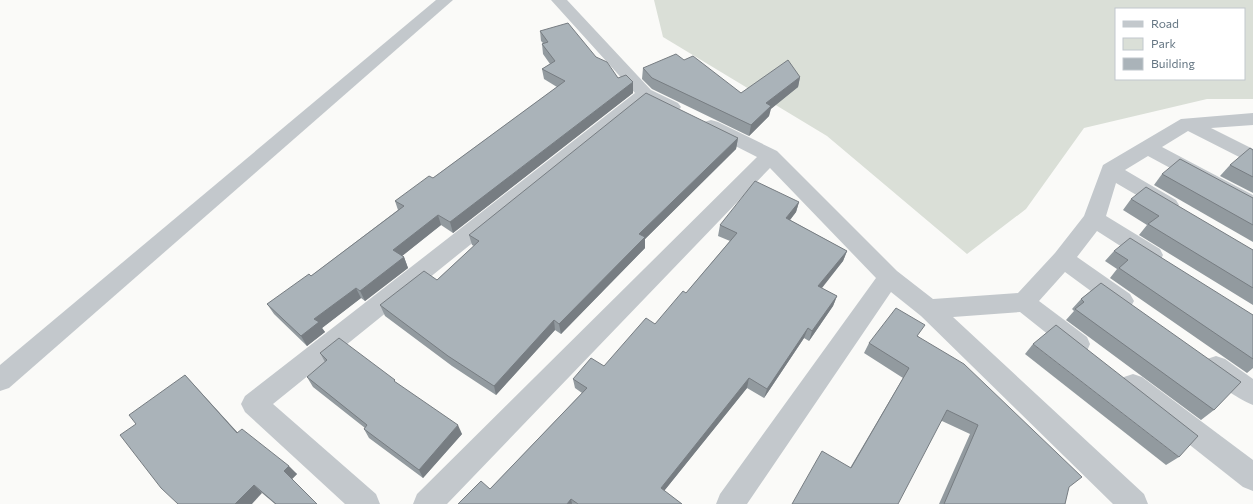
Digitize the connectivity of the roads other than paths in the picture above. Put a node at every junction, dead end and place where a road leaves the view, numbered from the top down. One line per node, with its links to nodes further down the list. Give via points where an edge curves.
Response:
1 (445, 0): 20 (street)
2 (559, 0): 3 (street)
3 (645, 94): 7 (street); 23 (street, via 254,404)
4 (1253, 119): 5 (street)
5 (1188, 124): 6 (street); 8 (street)
6 (1149, 148): 9 (street); 10 (street)
7 (770, 156): 15 (street); 24 (street)
8 (1253, 157)
9 (1110, 170): 11 (street); 12 (street)
10 (1253, 204)
11 (1185, 215)
12 (1094, 219): 13 (street); 14 (street)
13 (1063, 259): 16 (street); 18 (street)
14 (1167, 264)
15 (889, 277): 17 (street); 25 (street)
16 (1024, 302): 17 (street); 22 (street)
17 (929, 309): 26 (street)
18 (1139, 313)
19 (1196, 353): 21 (street)
20 (0, 380)
21 (1253, 393)
22 (1253, 477)
23 (366, 504)
24 (427, 504)
25 (730, 504)
26 (1134, 504)

